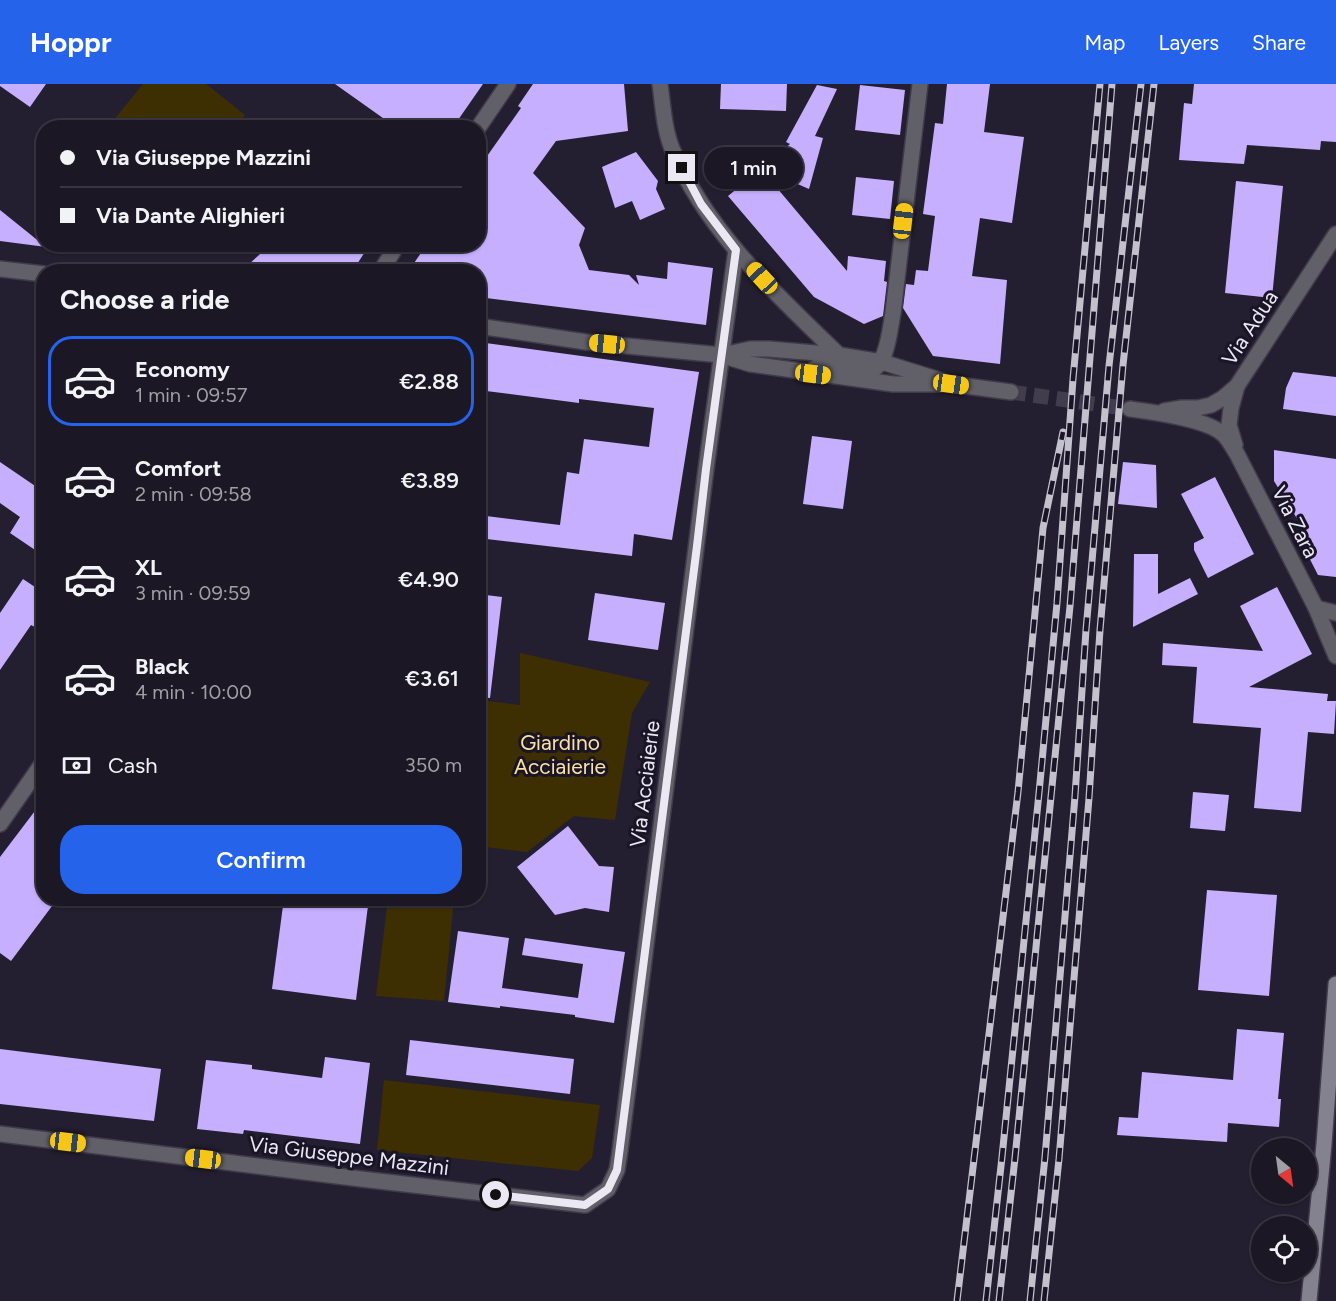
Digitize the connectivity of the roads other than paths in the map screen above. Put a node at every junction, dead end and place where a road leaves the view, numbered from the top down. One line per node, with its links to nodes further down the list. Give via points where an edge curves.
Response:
1 (508, 84): 4 (street)
2 (660, 84): 6 (street, via 664,122 673,150 701,204)
3 (920, 84): 12 (street, via 892,313)
4 (483, 120)
5 (1336, 234): 15 (street, Via Adua)
6 (736, 250): 10 (street, Via Acciaierie); 11 (street)
7 (0, 269): 8 (street)
8 (36, 273)
9 (486, 327): 10 (street)
10 (721, 355): 11 (street, via 769,349); 13 (street); 27 (street, Via Acciaierie, via 617,1170 608,1189)
11 (839, 355): 12 (street)
12 (882, 362): 13 (street, via 866,372 824,364); 14 (street)
13 (808, 373): 14 (street, via 893,384)
14 (951, 384): 16 (street)
15 (1237, 387): 18 (street, via 1211,405); 19 (street, Via Adua, via 1229,425)
16 (1011, 392)
17 (1130, 409): 18 (street)
18 (1155, 412): 19 (street, via 1210,425 1225,435)
19 (1238, 454): 20 (street, Via Zara)
20 (1316, 608): 21 (street); 22 (street, Via Zara)
21 (1336, 613)
22 (1336, 656)
23 (36, 772): 24 (street)
24 (0, 824)
25 (1336, 984): 28 (main road)
26 (0, 1134): 27 (street, Via Giuseppe Mazzini)
27 (585, 1205)
28 (1309, 1301)

